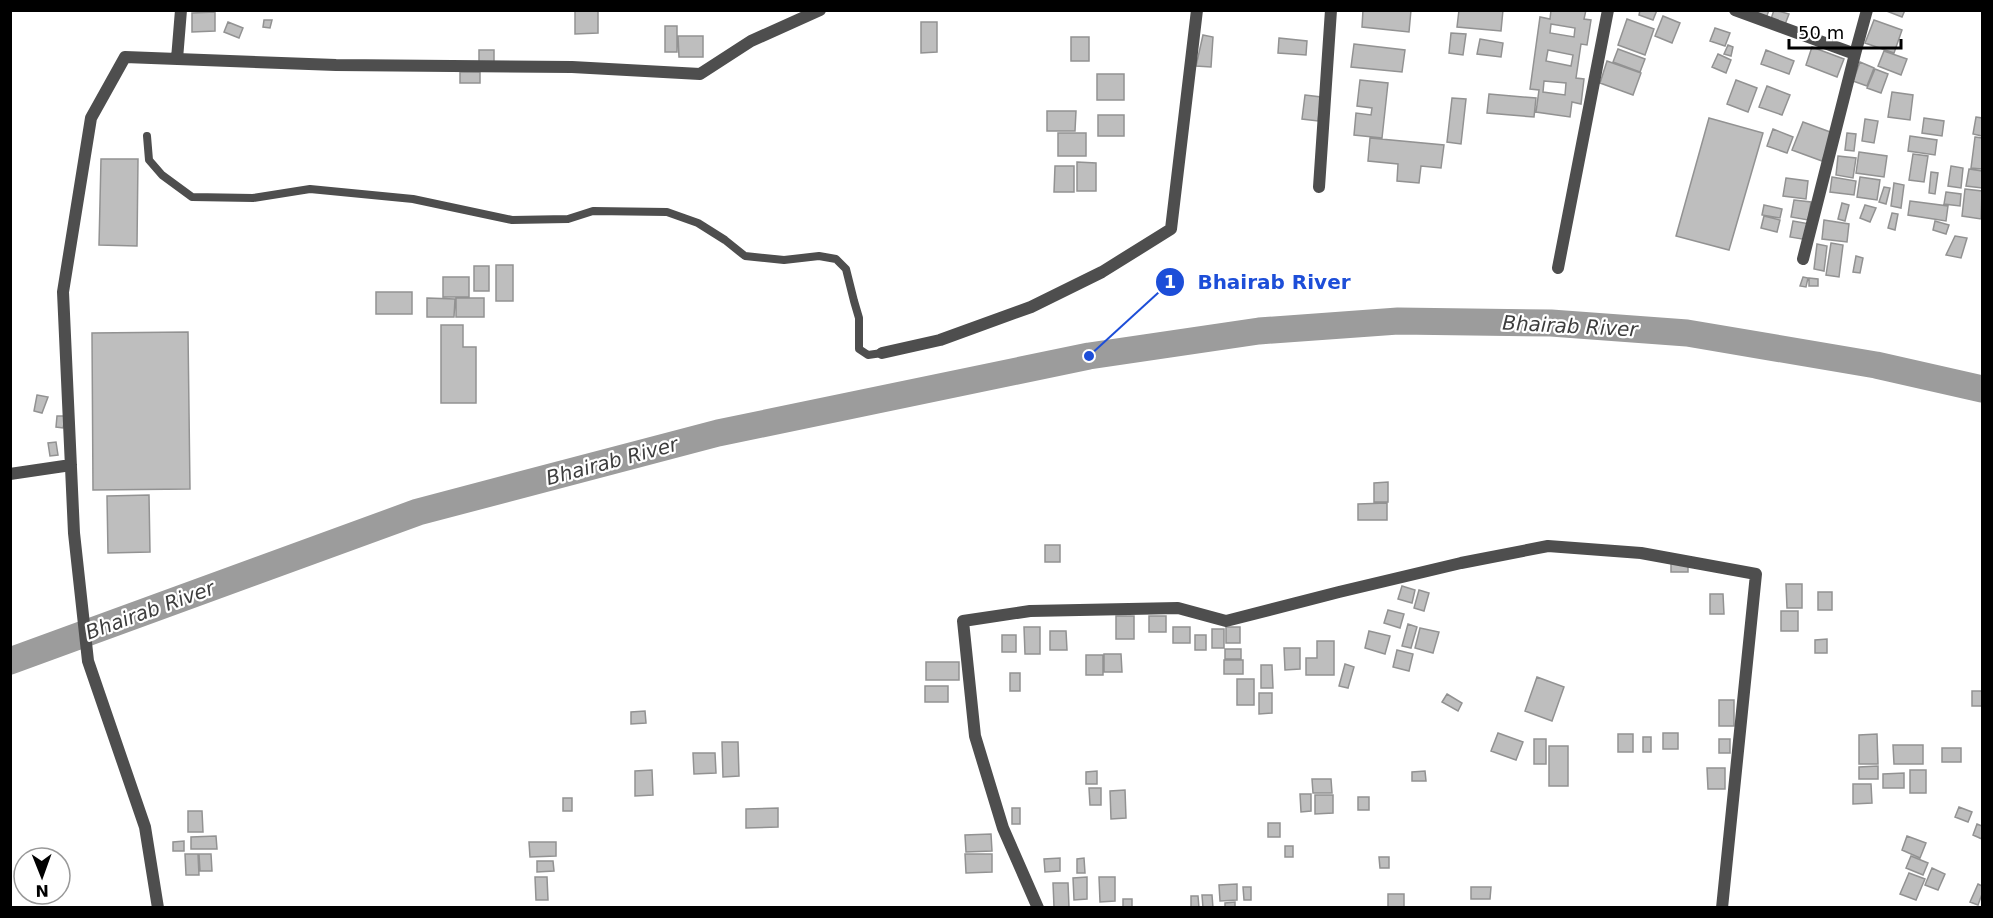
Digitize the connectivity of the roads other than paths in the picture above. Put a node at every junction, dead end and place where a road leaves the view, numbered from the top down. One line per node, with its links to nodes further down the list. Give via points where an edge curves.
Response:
1 (181, 10): 9 (street)
2 (820, 10): 9 (street, via 751,41 700,75 572,67 336,65)
3 (1197, 10): 14 (street, via 1171,229 1102,272 1031,307 940,340)
4 (1331, 10): 11 (street)
5 (1608, 10): 13 (street)
6 (1735, 10): 8 (street)
7 (1867, 10): 8 (street)
8 (1855, 54): 12 (street)
9 (177, 58): 15 (street, via 125,57 91,118 63,292)
10 (147, 136): 14 (lane, via 149,160 192,197 252,198 310,189 413,199 512,220 568,219 593,211 667,212 698,223 745,256 836,259 846,269 859,318 859,349 868,354)
11 (1319, 188)
12 (1803, 259)
13 (1558, 268)
14 (882, 352)
15 (71, 465): 16 (street); 17 (street, via 88,661 145,827)
16 (10, 474)
17 (158, 908)
18 (1038, 908): 19 (street, via 1003,828 975,736 963,621 1030,611 1179,608 1226,621 1350,589 1548,546 1641,553 1756,574)
19 (1722, 908)

